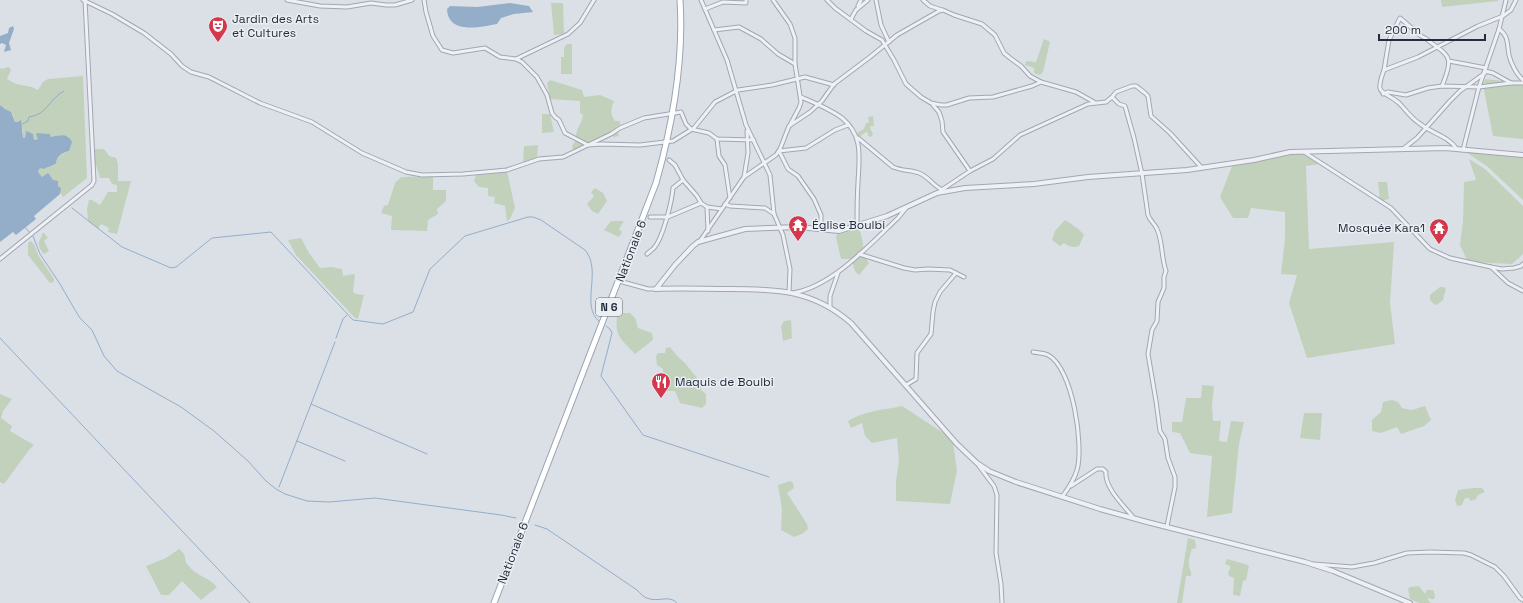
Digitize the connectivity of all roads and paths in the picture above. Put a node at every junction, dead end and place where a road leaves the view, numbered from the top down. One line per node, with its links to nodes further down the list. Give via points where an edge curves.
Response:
1 (84, 0): 60 (street, via 144,34 172,54 191,72 209,77 260,103 312,122 362,153 406,172 422,175 503,171 539,159 563,157); 93 (street, via 94,181)
2 (287, 0): 3 (street, via 320,6 347,7 371,3 395,5)
3 (412, 0)
4 (424, 0): 29 (street, via 433,36 445,52 485,48 500,57)
5 (594, 0): 29 (street, via 580,23 568,34)
6 (680, 0): 49 (main road, Nationale 6 / N 6, via 681,44)
7 (701, 0): 20 (street)
8 (746, 0): 20 (street, via 746,3 723,2)
9 (772, 0): 18 (street)
10 (778, 0): 18 (street)
11 (827, 0): 23 (street)
12 (861, 0): 19 (street)
13 (868, 0): 19 (street)
14 (876, 0): 26 (street, via 881,25)
15 (923, 0): 21 (street, via 930,6)
16 (1506, 0): 22 (street)
17 (1516, 0): 22 (street, via 1513,8)
18 (777, 7): 31 (street, via 790,24 794,35)
19 (858, 8): 23 (street)
20 (704, 9): 25 (street)
21 (943, 10): 26 (street, via 908,28); 35 (street, via 982,24 995,35 1004,53 1030,76)
22 (1503, 16): 24 (street); 28 (street)
23 (851, 19): 27 (street)
24 (1499, 29): 33 (street); 36 (street, via 1508,41 1510,57)
25 (714, 30): 31 (street, via 739,27 761,39 778,54); 42 (street)
26 (889, 42): 27 (street)
27 (886, 44): 38 (street); 47 (street, via 906,84)
28 (1436, 47): 30 (street); 32 (street); 32 (street, via 1400,18 1390,40)
29 (516, 59): 60 (street, via 537,77 547,95 552,113 559,120 565,133)
30 (1449, 61): 33 (street); 39 (street)
31 (795, 64): 34 (street)
32 (1384, 70): 43 (street, via 1379,84)
33 (1485, 70): 37 (street); 40 (street); 41 (street)
34 (797, 79): 38 (street, via 810,78); 42 (street); 44 (street)
35 (1041, 82): 46 (street, via 1076,92); 47 (street, via 993,97 969,98 947,105)
36 (1523, 82): 37 (street)
37 (1511, 83): 41 (street)
38 (834, 85): 48 (street)
39 (1442, 86): 40 (street); 43 (street, via 1406,95 1388,92)
40 (1466, 87): 41 (street); 54 (street)
41 (1479, 87): 63 (street)
42 (736, 90): 52 (street); 53 (street, via 715,102)
43 (1383, 94): 54 (street, via 1398,103)
44 (801, 97): 48 (street); 51 (street, via 799,108)
45 (1112, 97): 46 (street, via 1106,102); 69 (street, via 1116,92 1132,86 1145,92 1151,116); 71 (street, via 1118,104 1125,106)
46 (1094, 102): 70 (street, via 1020,135 993,159)
47 (930, 103): 70 (street, via 939,112 943,132)
48 (817, 104): 50 (street); 51 (street)
49 (673, 113): 53 (street, via 681,112); 59 (main road, Nationale 6 / N 6); 60 (street, via 644,118)
50 (848, 125): 55 (street); 64 (street, via 806,148)
51 (789, 126): 64 (street)
52 (747, 127): 57 (street); 58 (street)
53 (691, 128): 56 (street, via 709,133); 59 (street, via 674,141)
54 (1426, 128): 61 (street); 62 (street, via 1448,139)
55 (856, 137): 74 (street, via 893,167 920,173); 86 (street, via 860,164)
56 (717, 139): 57 (street); 77 (street)
57 (748, 140): 58 (street); 72 (street)
58 (754, 140): 68 (street)
59 (667, 142): 60 (street); 99 (main road, Nationale 6 / N 6, via 648,206)
60 (588, 145)
61 (1402, 149): 62 (street); 65 (street)
62 (1457, 149): 63 (street)
63 (1463, 150): 66 (street)
64 (779, 151): 68 (street); 88 (street, via 788,169 798,176 814,199 821,215)
65 (1304, 152): 69 (street); 95 (street, via 1391,208 1430,249 1450,258)
66 (1523, 155)
67 (669, 160): 73 (street, via 676,165)
68 (765, 163): 72 (street); 83 (street, via 772,184)
69 (1202, 168): 71 (street)
70 (970, 171): 74 (street)
71 (1142, 174): 75 (street); 110 (street, via 1148,215 1157,229 1166,272 1148,354 1160,431 1165,439 1175,477)
72 (744, 177): 77 (street)
73 (682, 180): 78 (street); 85 (street, via 674,188)
74 (942, 190): 75 (street); 76 (street)
75 (949, 191): 76 (street)
76 (937, 193): 81 (street)
77 (730, 198): 79 (street)
78 (701, 203): 80 (street); 85 (street)
79 (725, 204): 82 (street); 83 (street, via 765,208)
80 (707, 207): 82 (street); 89 (street)
81 (906, 208): 86 (street); 92 (street)
82 (722, 209): 89 (street)
83 (774, 214): 87 (street)
84 (650, 217): 85 (street)
85 (668, 217): 91 (street, via 657,244)
86 (857, 226): 88 (street, via 839,231)
87 (779, 228): 88 (street); 90 (street, via 745,229); 102 (street, via 783,235 790,269)
88 (821, 229)
89 (708, 231): 90 (street)
90 (698, 242): 100 (street)
91 (647, 254)
92 (859, 254): 96 (street); 97 (street, via 915,270 945,270)
93 (0, 259)
94 (1523, 264): 95 (street, via 1514,268)
95 (1491, 267): 101 (street, via 1508,283)
96 (838, 273): 102 (street, via 805,290); 103 (street, via 830,296)
97 (956, 273): 98 (street); 105 (street, via 935,302 931,334 917,353 916,379)
98 (964, 277)
99 (619, 281): 100 (street); 113 (main road, Nationale 6 / N 6)
100 (656, 289): 102 (street, via 764,289)
101 (1523, 291)
102 (791, 293): 103 (street)
103 (830, 307): 105 (street, via 851,323)
104 (1033, 352): 107 (street, via 1048,355 1055,360 1066,376 1074,404 1079,436 1078,462)
105 (906, 385): 106 (street)
106 (976, 462): 108 (street, via 989,471 1016,482); 114 (street, via 994,486 997,495 996,553)
107 (1069, 488): 108 (street); 109 (street, via 1097,469 1103,469 1110,489)
108 (1062, 497): 109 (street)
109 (1133, 517): 110 (street)
110 (1167, 526): 111 (street)
111 (1312, 564): 112 (street, via 1352,567 1407,553 1464,553 1495,567); 115 (street)
112 (1523, 600)
113 (494, 603)
114 (1002, 603)
115 (1410, 603)

